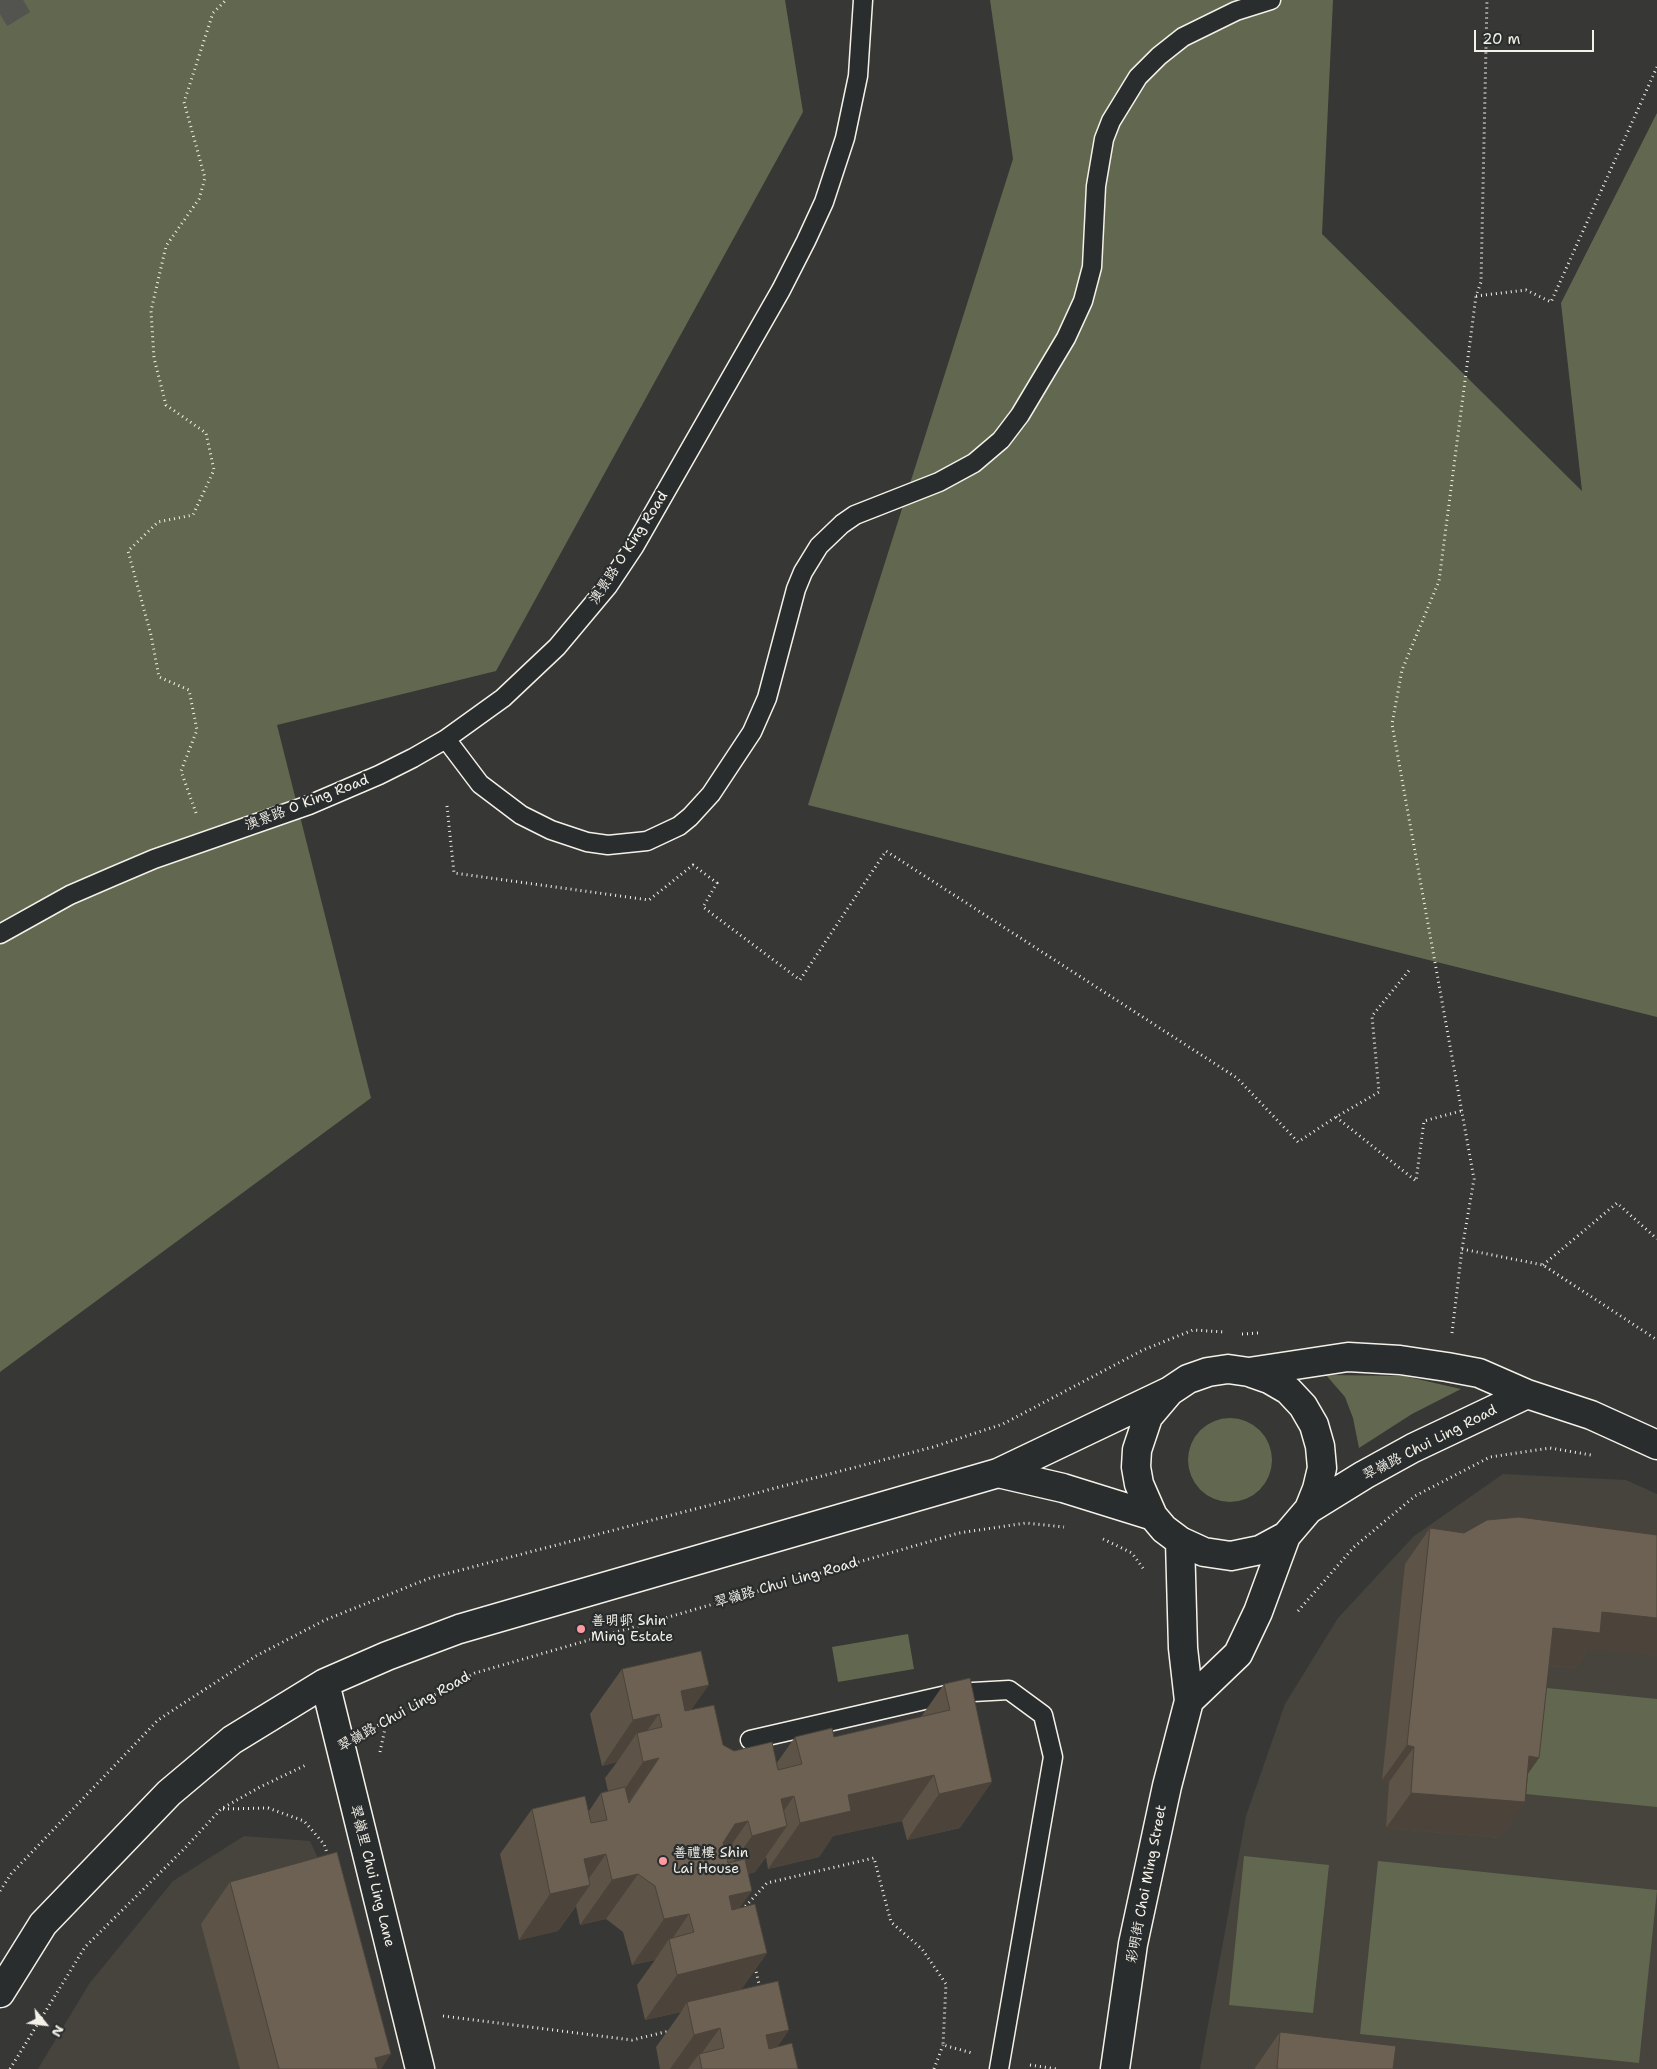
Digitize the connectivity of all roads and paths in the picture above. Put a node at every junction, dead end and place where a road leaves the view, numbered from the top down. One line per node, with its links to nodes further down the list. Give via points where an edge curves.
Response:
1 (226, 0): 9 (path, via 213,13 184,102 205,178 199,199 166,246 151,311 154,358 166,405 206,433 214,470 193,515 158,522 128,550 159,678 189,690 197,730 181,771 194,809)
2 (863, 0): 7 (lane, 澳景路 O King Road, via 858,76 845,138 824,202 781,290 659,505 608,586 557,648 530,674)
3 (1271, 0): 7 (lane, via 1236,11 1184,36 1138,77 1104,139 1096,186 1092,267 1083,301 1066,338 1020,415 1000,440 974,463 939,482 855,515 819,546 796,589 767,698 752,732 711,794 690,817 647,841 608,845 578,839 521,815 480,784)
4 (1487, 0): 6 (path, via 1481,282)
5 (1657, 67): 6 (path, via 1550,302 1526,290)
6 (1476, 296): 12 (path, via 1439,581 1402,670 1392,724)
7 (446, 739): 9 (lane, 澳景路 O King Road, via 355,786)
8 (448, 806): 13 (path, via 454,873 649,900 694,865 717,882 702,907 800,980 886,851 1236,1078 1298,1142)
9 (213, 838): 10 (lane, 澳景路 O King Road, via 88,888)
10 (0, 934)
11 (1411, 968): 13 (path, via 1372,1016 1379,1092)
12 (1461, 1111): 13 (path, via 1424,1121 1416,1182); 15 (path, via 1474,1179)
13 (1336, 1117)
14 (1657, 1239): 16 (path, via 1616,1203)
15 (1462, 1249): 16 (path); 18 (path)
16 (1543, 1265): 17 (path)
17 (1657, 1340)
18 (1451, 1341)
19 (1249, 1372): 20 (street, 翠嶺路 Chui Ling Road, via 1228,1369 1208,1372 1188,1379); 21 (street, 翠嶺路 Chui Ling Road, via 1348,1357 1400,1360 1479,1373); 25 (street, 翠嶺路 Chui Ling Road, via 1288,1390 1314,1424 1322,1468)
20 (1170, 1391): 24 (street, 翠嶺路 Chui Ling Road); 26 (street, 翠嶺路 Chui Ling Road, via 1148,1417 1137,1450 1139,1484)
21 (1527, 1394): 22 (street, 翠嶺路 Chui Ling Road, via 1591,1415); 25 (street, 翠嶺路 Chui Ling Road, via 1414,1448)
22 (1657, 1445)
23 (1595, 1456): 32 (path, via 1550,1448 1490,1457 1415,1496 1354,1547)
24 (998, 1473): 26 (street, 翠嶺路 Chui Ling Road, via 1063,1488); 33 (street, 翠嶺路 Chui Ling Road, via 460,1629 387,1656)
25 (1309, 1509): 28 (street, 翠嶺路 Chui Ling Road)
26 (1153, 1516): 30 (street, 翠嶺路 Chui Ling Road)
27 (1072, 1528): 36 (path, 翠嶺路 Chui Ling Road, via 1026,1523 959,1533 476,1672 387,1719)
28 (1286, 1536): 30 (street, 翠嶺路 Chui Ling Road, via 1260,1550 1231,1556 1204,1552); 34 (street, via 1258,1612 1238,1654)
29 (1098, 1537): 31 (path, via 1132,1553)
30 (1180, 1542): 34 (street, 彩明街 Choi Ming Street)
31 (1148, 1574)
32 (1294, 1616)
33 (325, 1684): 36 (street, 翠嶺里 Chui Ling Lane); 42 (street, 翠嶺路 Chui Ling Road, via 232,1740 169,1793 42,1924)
34 (1188, 1701): 51 (street, 彩明街 Choi Ming Street, via 1134,1944)
35 (750, 1740): 46 (lane, via 955,1693 1009,1690 1043,1715 1053,1757)
36 (341, 1748): 37 (path, 翠嶺路 Chui Ling Road, via 260,1787); 48 (street, 翠嶺里 Chui Ling Lane)
37 (221, 1810): 38 (path, via 268,1808 304,1822 324,1844); 47 (path, 翠嶺路 Chui Ling Road, via 85,1947)
38 (330, 1862)
39 (744, 1918): 45 (path, via 742,1909 767,1882 874,1858 891,1922 922,1949 946,1984)
40 (754, 1963): 41 (path)
41 (760, 1990)
42 (0, 1993)
43 (439, 2015): 44 (path, via 632,2040)
44 (670, 2031)
45 (943, 2045): 46 (path); 49 (path)
46 (999, 2065): 50 (path)
47 (10, 2069)
48 (420, 2069)
49 (934, 2069)
50 (1056, 2069)
51 (1115, 2069)

